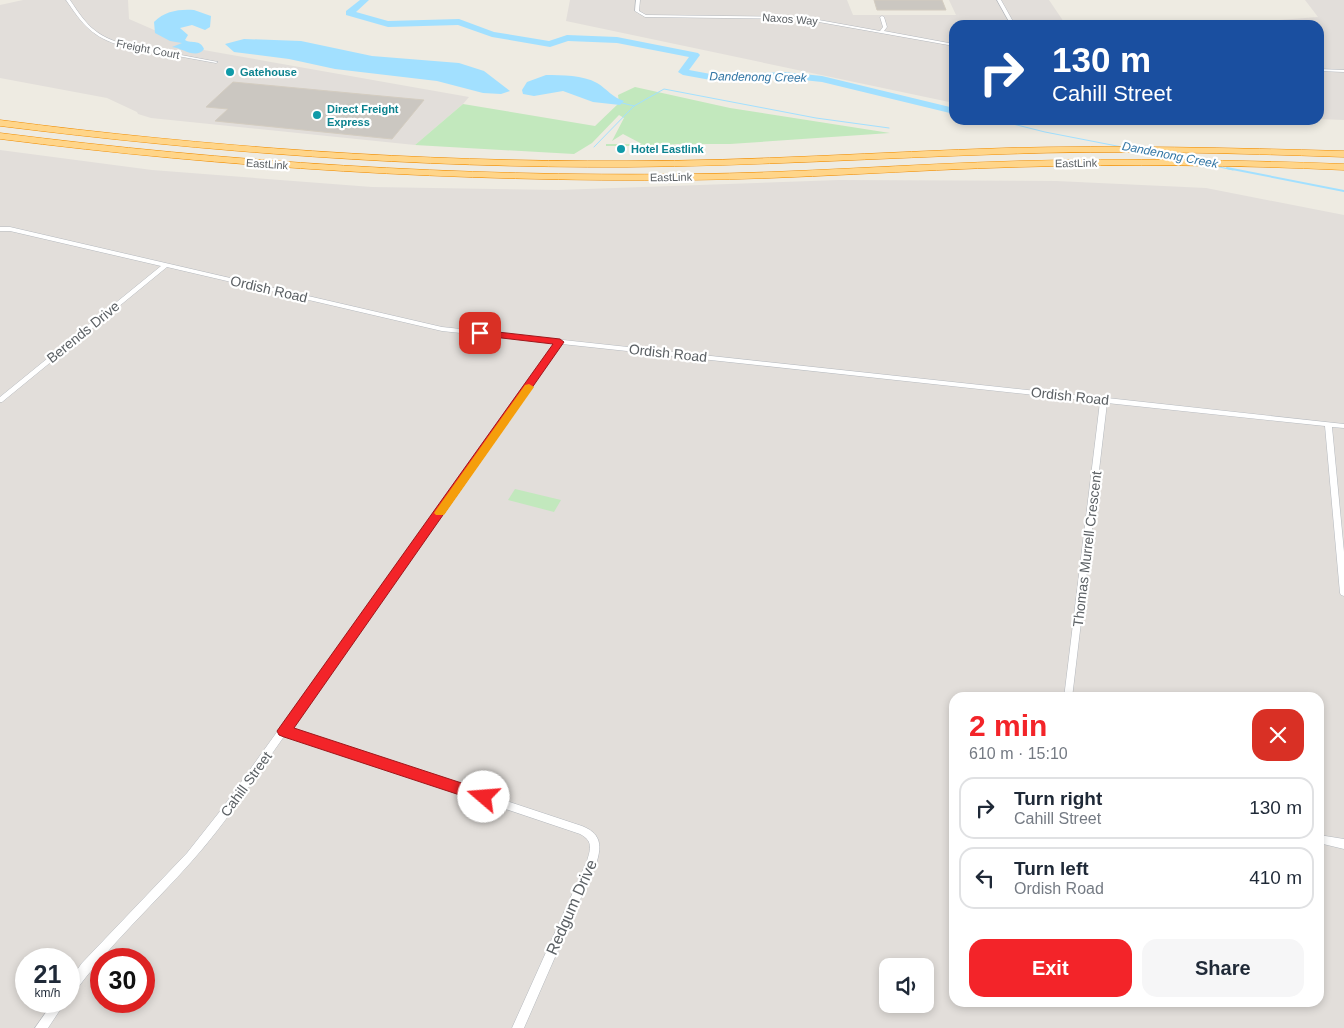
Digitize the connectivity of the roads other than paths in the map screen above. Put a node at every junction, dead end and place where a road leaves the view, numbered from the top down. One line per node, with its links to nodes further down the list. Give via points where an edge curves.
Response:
1 (68, 0): 8 (street, Freight Court, via 94,34 108,41)
2 (638, 0): 6 (street, Naxos Way, via 637,11 650,17 797,18)
3 (1000, 0): 5 (street)
4 (882, 17): 6 (street, via 885,27)
5 (1010, 20)
6 (881, 32): 7 (street, Naxos Way)
7 (949, 44)
8 (216, 62)
9 (1324, 70): 10 (street)
10 (1344, 71)
11 (0, 123): 13 (highway, EastLink, via 249,150 482,162 723,163 1004,152 1191,150)
12 (0, 136): 14 (highway, EastLink, via 280,166 515,176 734,176 1055,163 1246,163)
13 (1344, 154)
14 (1344, 167)
15 (0, 229): 16 (street, Ordish Road)
16 (166, 265): 17 (street, Ordish Road, via 442,329); 18 (street, Berends Drive)
17 (560, 342): 19 (street, Ordish Road); 24 (street, Cahill Street)
18 (0, 400)
19 (1104, 400): 20 (street, Ordish Road); 23 (street, Thomas Murrell Crescent)
20 (1328, 424): 21 (street, Ordish Road); 22 (street)
21 (1344, 426)
22 (1344, 593)
23 (1069, 692)
24 (284, 731): 27 (street, Cahill Street, via 190,856); 30 (street, Redgum Drive, via 582,830 593,838 596,844 592,861)
25 (1324, 840): 26 (street)
26 (1344, 844)
27 (80, 975)
28 (52, 1013): 29 (street)
29 (41, 1028)
30 (518, 1028)

